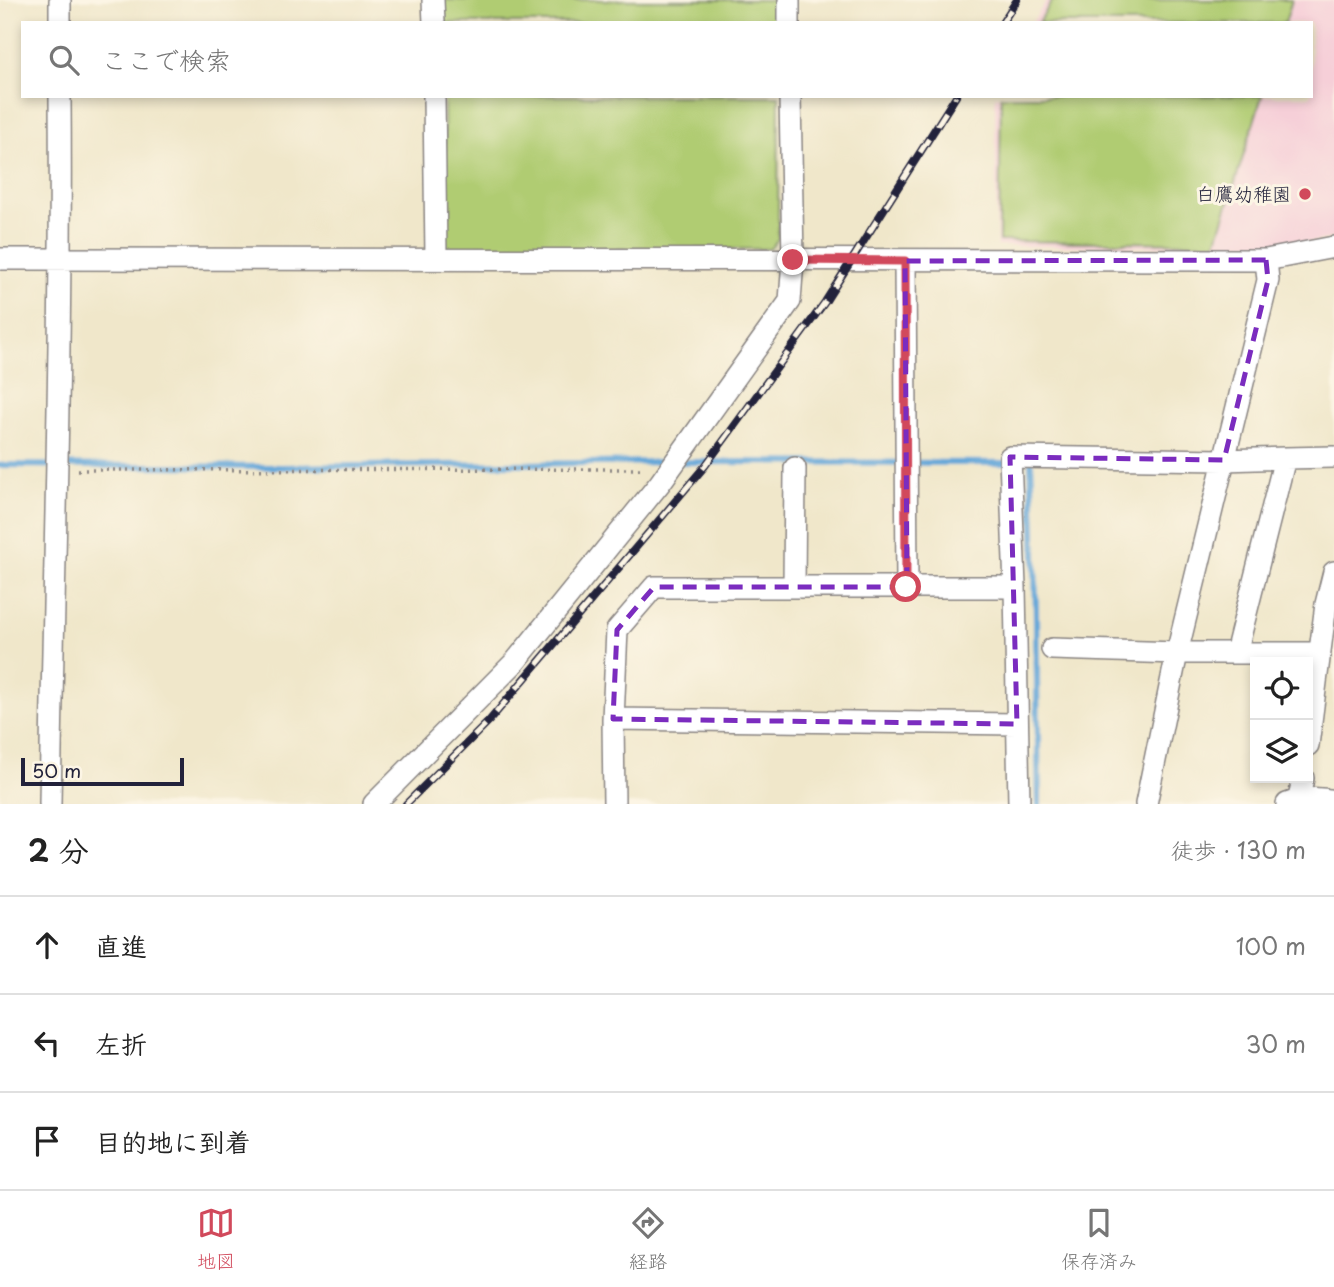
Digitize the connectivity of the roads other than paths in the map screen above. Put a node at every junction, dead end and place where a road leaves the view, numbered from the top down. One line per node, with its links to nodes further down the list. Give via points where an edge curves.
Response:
1 (60, 0): 4 (street)
2 (433, 0): 5 (street)
3 (789, 0): 6 (street)
4 (60, 21)
5 (434, 21)
6 (789, 21)
7 (60, 98): 11 (street)
8 (434, 98): 12 (street)
9 (790, 98): 14 (street)
10 (1334, 247): 15 (street)
11 (61, 258): 12 (street); 13 (street); 35 (street)
12 (436, 258): 14 (street)
13 (0, 259)
14 (793, 260): 16 (street); 36 (street, via 790,301 670,469 515,662)
15 (1266, 260): 16 (street); 19 (street, via 1268,280)
16 (905, 261): 23 (street)
17 (1334, 457): 18 (street)
18 (1285, 458): 19 (street); 27 (street)
19 (1224, 460): 24 (street, via 1010,457); 26 (street)
20 (795, 468): 22 (street)
21 (1334, 572): 28 (street)
22 (794, 587): 23 (street); 29 (street, via 653,587 617,630)
23 (906, 587): 24 (street)
24 (1015, 587): 31 (street)
25 (1052, 649): 26 (street)
26 (1177, 653): 27 (street); 39 (street)
27 (1236, 653): 28 (street)
28 (1320, 653): 30 (street)
29 (613, 719): 31 (street); 37 (street)
30 (1311, 720)
31 (1017, 724): 38 (street)
32 (1301, 783): 34 (street)
33 (1334, 801): 34 (street)
34 (1295, 802)
35 (50, 804)
36 (374, 804)
37 (614, 804)
38 (1019, 804)
39 (1146, 804)

